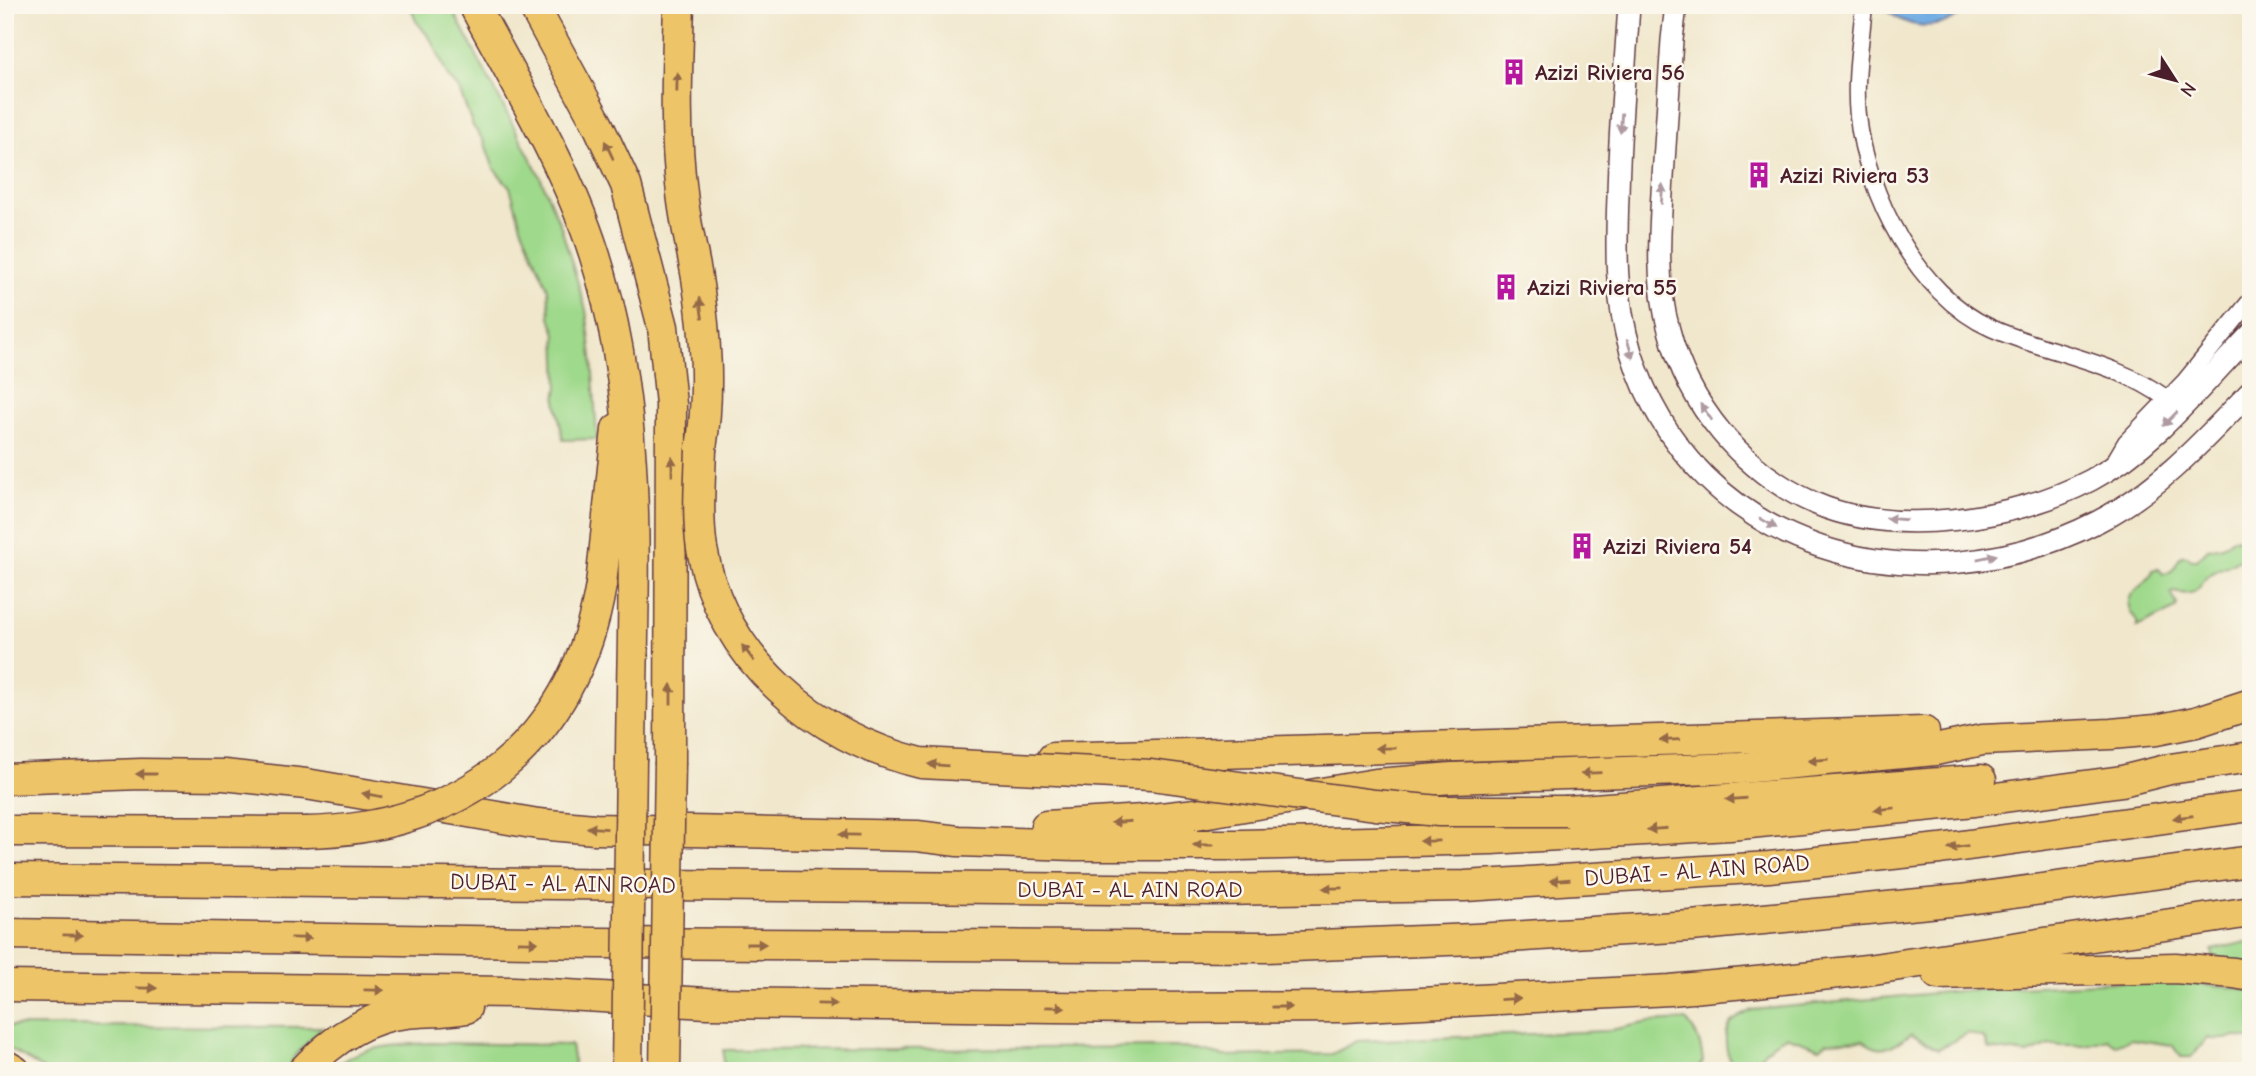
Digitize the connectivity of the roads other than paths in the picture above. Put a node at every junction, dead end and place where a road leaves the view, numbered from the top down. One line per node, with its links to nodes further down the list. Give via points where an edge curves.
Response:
1 (474, 5): 11 (highway, via 584,223 604,285)
2 (533, 5): 7 (highway, one-way to 2)
3 (679, 5): 14 (highway, one-way to 3, via 707,366 677,146)
4 (1629, 5): 12 (street, one-way to 12, via 1615,268 1623,323 1639,376 1667,429 1703,473 1745,509 1802,541 1862,559 1924,565 2013,552 2070,534 2124,507 2164,477)
5 (1676, 5): 15 (street, one-way to 5, via 2066,491 2011,510 1954,519 1896,520 1839,512 1814,503 1767,475 1727,439 1682,372 1663,303 1661,223)
6 (1864, 5): 13 (street, via 1857,92 1862,145 1884,207 1933,285 1990,328 2115,370)
7 (626, 185): 14 (highway, via 659,247 674,296); 37 (highway, one-way to 7, bridge, via 672,468 669,378 655,289)
8 (2251, 300): 10 (street)
9 (2244, 341): 10 (street); 15 (street, one-way to 15, via 2159,430)
10 (2205, 358): 13 (street)
11 (623, 391): 23 (highway, bridge, via 601,585 589,638 564,692 529,741 494,774 452,800 404,819 354,829); 36 (highway, bridge, via 632,458)
12 (2251, 391)
13 (2167, 399): 15 (street, via 2126,443)
14 (701, 449): 19 (highway, one-way to 14, bridge, via 921,763 861,744 803,709 760,669 726,621 708,575 699,526)
15 (2111, 468)
16 (2251, 704): 17 (highway, via 2156,730)
17 (1982, 740): 19 (highway, one-way to 19, bridge, via 1932,732 1024,759); 24 (highway, one-way to 24, via 1935,750 1741,768 1376,784 1143,820 975,828)
18 (2251, 757): 20 (highway)
19 (978, 766): 20 (highway, one-way to 19, bridge, via 2142,766 1567,811 1439,811 1151,775)
20 (2170, 769): 24 (highway, one-way to 24, via 2122,781 1974,801 1730,824 1492,839 1075,845)
21 (5, 779): 24 (highway, one-way to 21, via 538,824 306,784 224,775)
22 (2251, 806): 26 (highway, DUBAI - AL AIN ROAD, one-way to 26, via 1783,866 1465,886 1133,889)
23 (5, 831)
24 (917, 836)
25 (2251, 861): 28 (highway, one-way to 25, via 1266,947 1691,926 1960,900)
26 (5, 879)
27 (2251, 912): 29 (highway)
28 (5, 934)
29 (1867, 970): 30 (highway, via 1971,975 2175,968); 32 (highway, one-way to 29, via 707,1003 1345,1007 1670,990)
30 (2251, 976)
31 (5, 986): 32 (highway, one-way to 32)
32 (514, 992): 35 (highway, via 459,1010 404,1013 358,1026)
33 (5, 1065): 34 (highway)
34 (15, 1071)
35 (303, 1071)
36 (627, 1071)
37 (665, 1071)

